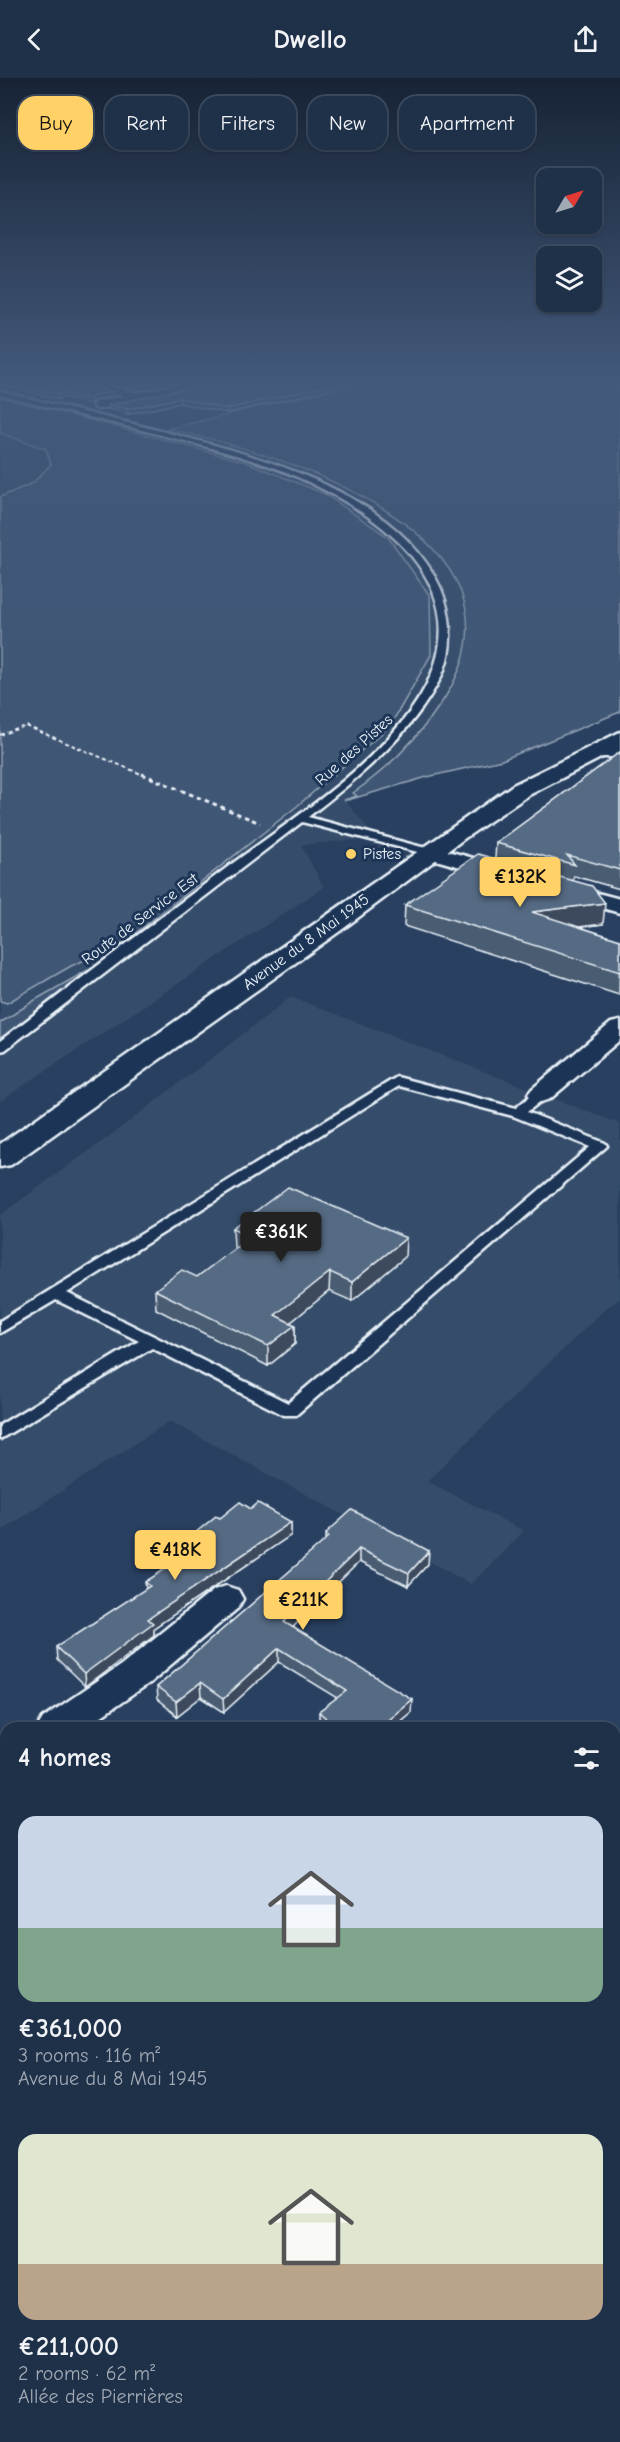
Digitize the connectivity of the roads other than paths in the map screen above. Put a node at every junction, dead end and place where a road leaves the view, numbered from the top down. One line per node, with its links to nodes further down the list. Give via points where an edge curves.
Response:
1 (331, 491): 5 (lane, Rue des Pistes, via 364,509 416,552 439,589 446,641 434,683 409,720 375,755)
2 (620, 739): 4 (main road, Avenue du 8 Mai 1945)
3 (620, 751): 4 (street)
4 (593, 753): 6 (main road, Avenue du 8 Mai 1945, via 521,790)
5 (299, 818): 6 (lane); 11 (lane, Route de Service Est)
6 (429, 852): 7 (street); 14 (main road, Avenue du 8 Mai 1945, via 331,926)
7 (518, 877)
8 (552, 887): 9 (street)
9 (620, 906)
10 (620, 1028): 12 (street)
11 (0, 1047)
12 (541, 1094): 13 (lane)
13 (518, 1113): 15 (lane, via 397,1081); 17 (lane, via 600,1146 290,1411)
14 (0, 1158)
15 (56, 1294): 16 (lane); 17 (lane)
16 (0, 1328)
17 (151, 1341): 18 (lane)
18 (0, 1433)
19 (226, 1599): 20 (street, via 134,1675)
20 (65, 1722)

